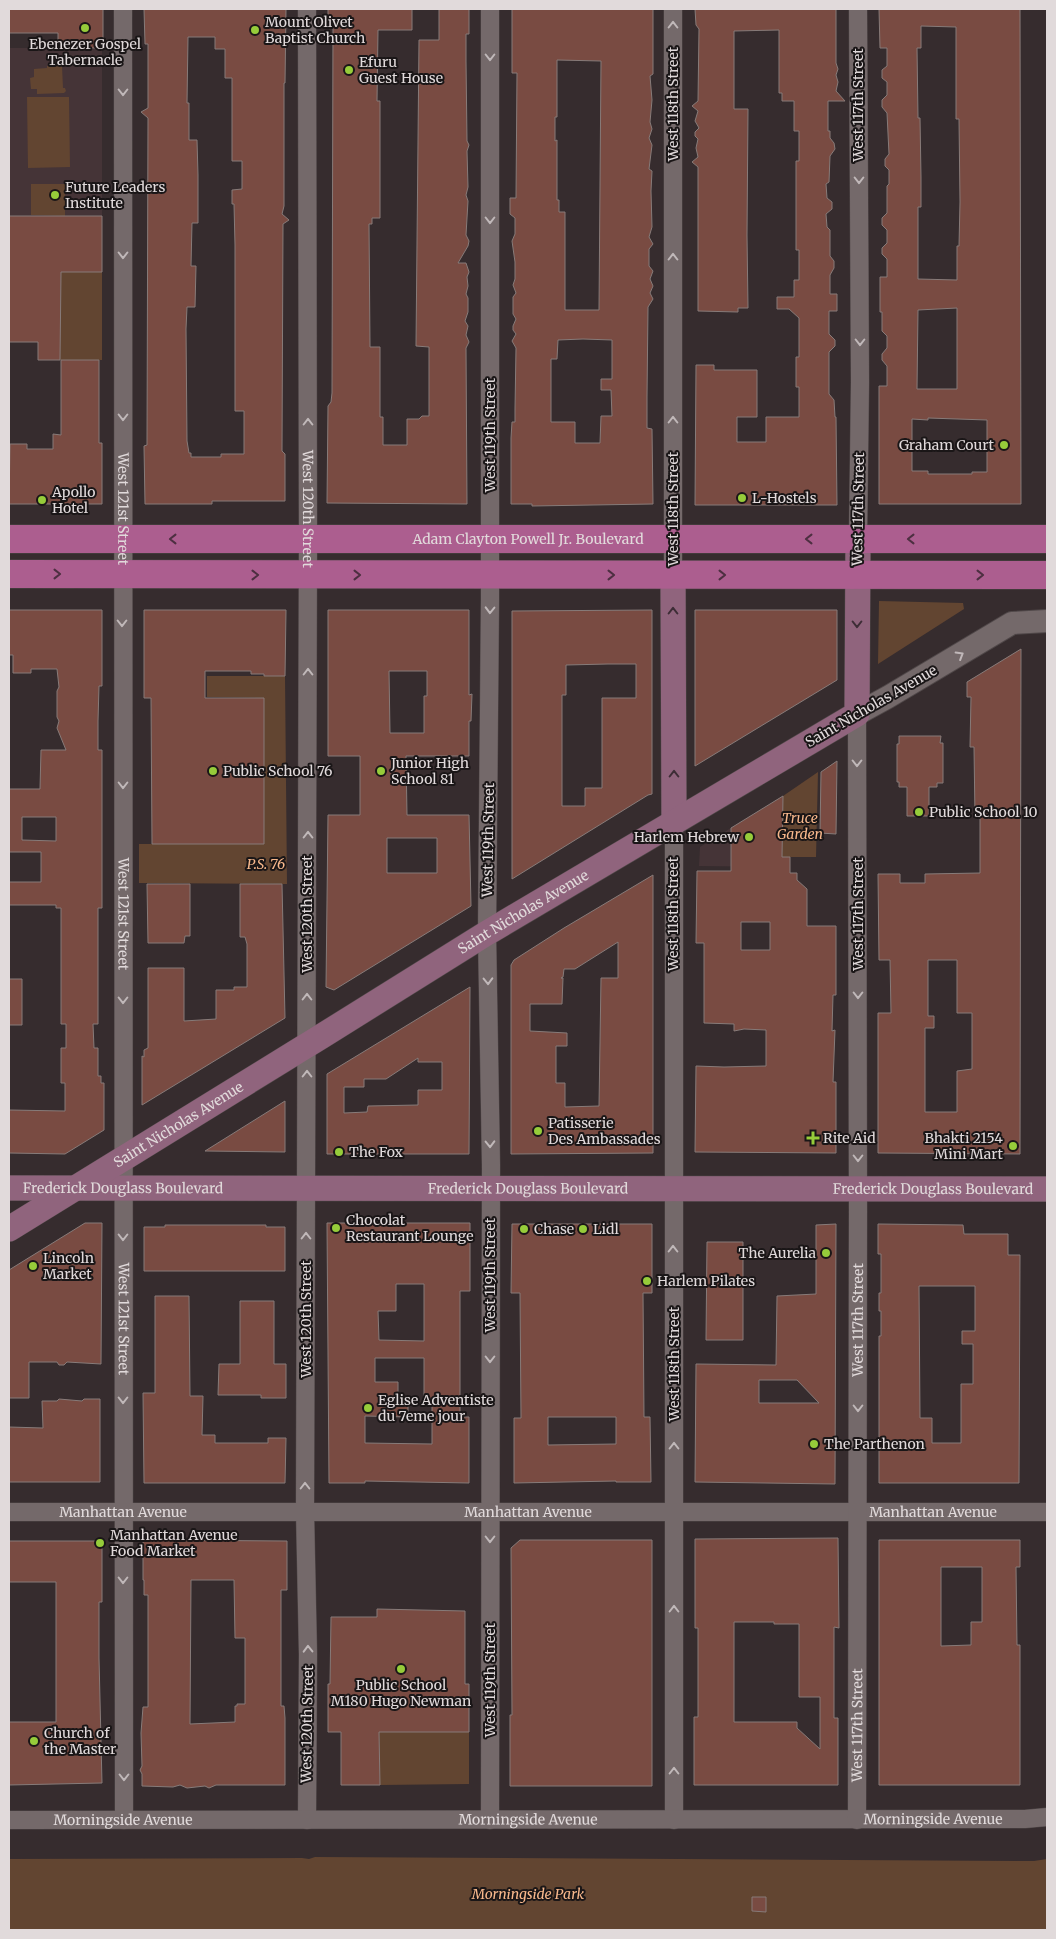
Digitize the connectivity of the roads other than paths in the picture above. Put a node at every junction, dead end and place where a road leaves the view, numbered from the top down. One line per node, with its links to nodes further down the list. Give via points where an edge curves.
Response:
1 (123, 9): 9 (street, West 121st Street, one-way to 9)
2 (307, 9): 10 (street, West 120th Street, one-way to 2)
3 (490, 9): 6 (street, West 119th Street, one-way to 6)
4 (673, 9): 7 (street, West 118th Street, one-way to 4)
5 (858, 9): 11 (street, West 117th Street, one-way to 11)
6 (490, 538): 7 (main road, Adam Clayton Powell Jr. Boulevard); 10 (main road, Adam Clayton Powell Jr. Boulevard); 16 (street, West 119th Street)
7 (673, 538): 11 (main road, Adam Clayton Powell Jr. Boulevard, one-way to 7); 17 (street, West 118th Street)
8 (9, 539): 9 (main road, Adam Clayton Powell Jr. Boulevard)
9 (122, 539): 10 (main road, Adam Clayton Powell Jr. Boulevard, one-way to 9); 14 (street, West 121st Street)
10 (308, 539): 15 (street, West 120th Street)
11 (858, 539): 12 (main road, Adam Clayton Powell Jr. Boulevard, one-way to 11); 18 (main road, West 117th Street)
12 (1047, 539)
13 (9, 574): 14 (main road, one-way to 14)
14 (122, 574): 15 (main road, one-way to 15); 25 (street, West 121st Street, one-way to 25)
15 (308, 575): 16 (main road, one-way to 16); 24 (street, West 120th Street, one-way to 15)
16 (490, 575): 17 (main road, one-way to 17); 23 (street, West 119th Street, one-way to 23)
17 (673, 575): 18 (main road, one-way to 18); 22 (main road, West 118th Street, one-way to 17)
18 (858, 575): 19 (main road, one-way to 19); 21 (main road, West 117th Street, one-way to 21)
19 (1047, 575)
20 (1047, 622): 21 (street, Saint Nicholas Avenue, one-way to 20, via 1012,623)
21 (857, 714): 22 (main road, Saint Nicholas Avenue); 30 (street, West 117th Street, one-way to 30)
22 (674, 822): 23 (main road, Saint Nicholas Avenue); 29 (street, West 118th Street)
23 (487, 933): 24 (main road, Saint Nicholas Avenue); 32 (street, West 119th Street, one-way to 32)
24 (307, 1046): 25 (main road, Saint Nicholas Avenue); 31 (street, West 120th Street, one-way to 24)
25 (123, 1158): 27 (main road, Saint Nicholas Avenue); 28 (street, West 121st Street)
26 (9, 1188): 27 (main road, Frederick Douglass Boulevard)
27 (74, 1188): 28 (main road, Frederick Douglass Boulevard); 34 (main road, Saint Nicholas Avenue)
28 (123, 1188): 31 (main road, Frederick Douglass Boulevard); 36 (street, West 121st Street, one-way to 36)
29 (673, 1188): 30 (main road, Frederick Douglass Boulevard); 32 (main road, Frederick Douglass Boulevard); 39 (street, West 118th Street, one-way to 29)
30 (858, 1188): 33 (main road, Frederick Douglass Boulevard); 41 (street, West 117th Street, one-way to 41)
31 (306, 1189): 32 (main road, Frederick Douglass Boulevard); 37 (street, West 120th Street, one-way to 31)
32 (491, 1189): 38 (street, West 119th Street, one-way to 38)
33 (1047, 1189)
34 (9, 1229)
35 (9, 1512): 36 (street, Manhattan Avenue)
36 (123, 1512): 37 (street, Manhattan Avenue); 44 (street, West 121st Street, one-way to 44)
37 (305, 1512): 38 (street, Manhattan Avenue); 45 (street, West 120th Street, one-way to 37)
38 (490, 1512): 39 (street, Manhattan Avenue); 46 (street, West 119th Street, one-way to 46)
39 (674, 1512): 41 (street, Manhattan Avenue); 47 (street, West 118th Street, one-way to 39)
40 (1047, 1512): 41 (street, Manhattan Avenue)
41 (858, 1513): 48 (street, West 117th Street)
42 (1047, 1817): 48 (street, Morningside Avenue)
43 (9, 1820): 44 (street, Morningside Avenue)
44 (124, 1820): 45 (street, Morningside Avenue)
45 (307, 1820): 46 (street, Morningside Avenue)
46 (490, 1820): 47 (street, Morningside Avenue)
47 (674, 1820): 48 (street, Morningside Avenue)
48 (857, 1820)

